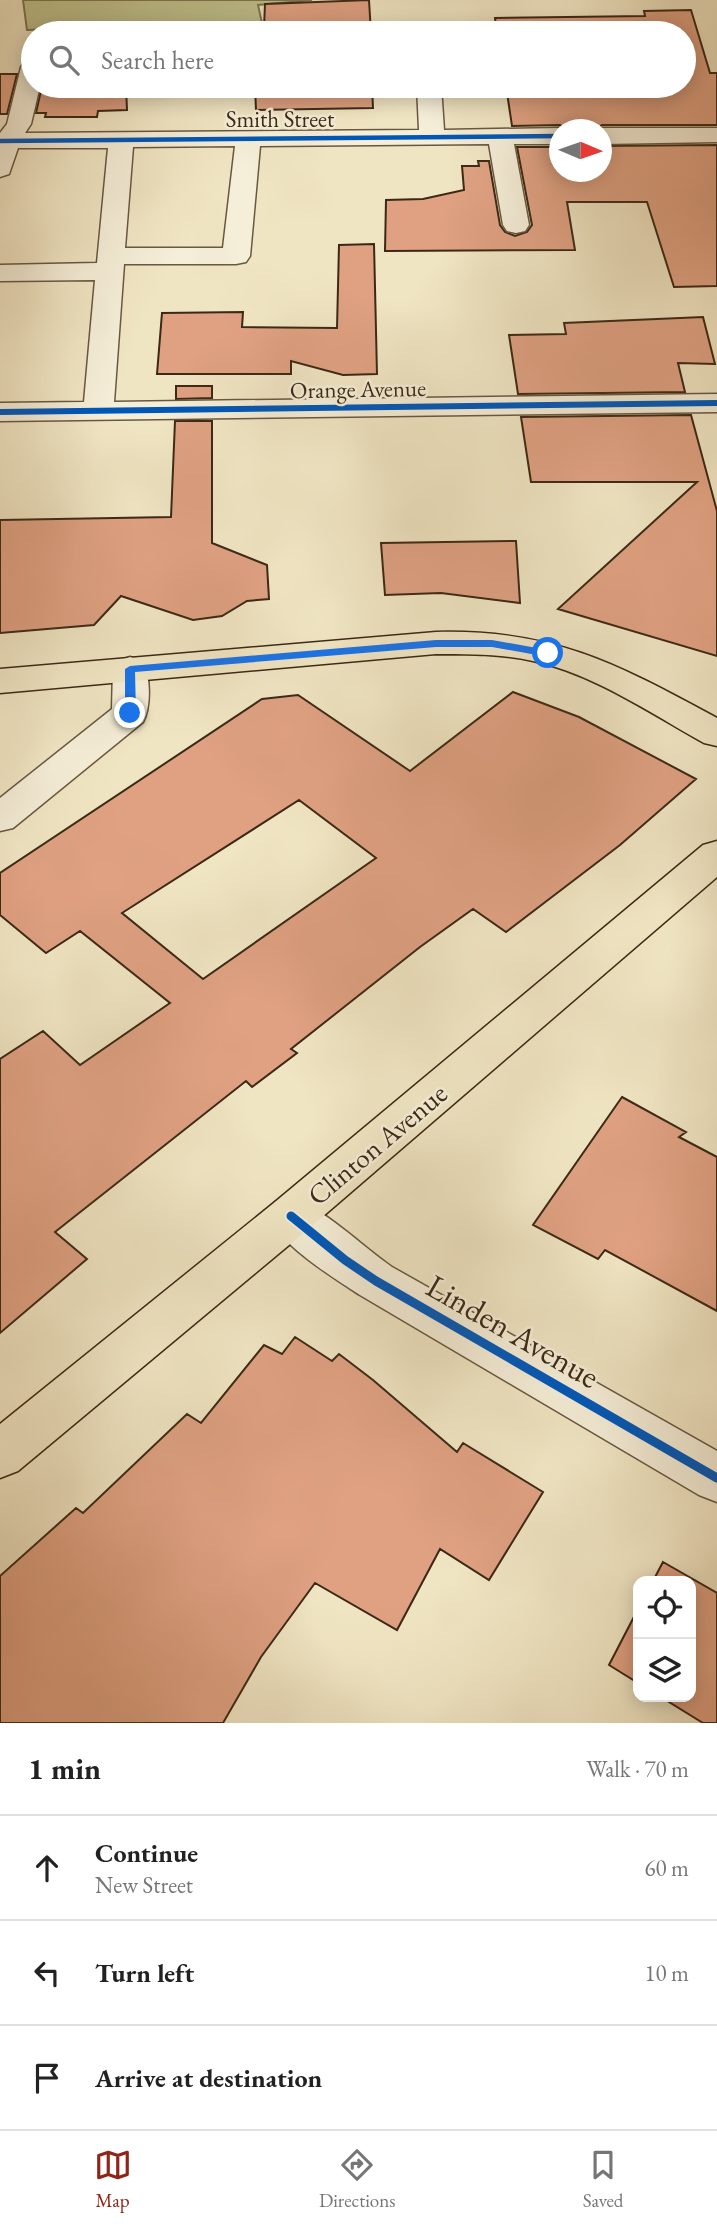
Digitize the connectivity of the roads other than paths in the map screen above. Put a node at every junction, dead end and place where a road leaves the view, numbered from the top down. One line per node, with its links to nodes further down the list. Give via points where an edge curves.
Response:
1 (25, 98): 10 (street, via 19,124)
2 (430, 98): 6 (street)
3 (717, 135): 5 (street)
4 (549, 136): 7 (street, Smith Street)
5 (612, 136)
6 (432, 137): 7 (street, Smith Street); 8 (street, Smith Street)
7 (500, 137): 12 (street)
8 (248, 139): 9 (street, Smith Street); 13 (street, via 236,256)
9 (121, 140): 10 (street, Smith Street); 13 (street)
10 (4, 141): 11 (street)
11 (0, 169)
12 (516, 225)
13 (110, 264): 14 (street); 16 (street)
14 (0, 273)
15 (717, 403): 16 (street, Orange Avenue)
16 (98, 411): 17 (street, Orange Avenue)
17 (0, 412)
18 (130, 669): 19 (main road); 20 (main road, via 436,643 492,644 575,662); 21 (street, via 130,713)
19 (0, 681)
20 (717, 734)
21 (0, 818)
22 (717, 855): 23 (main road, Clinton Avenue)
23 (291, 1216): 24 (main road, Clinton Avenue); 25 (street, Linden Avenue, via 376,1281)
24 (0, 1455)
25 (717, 1478)

